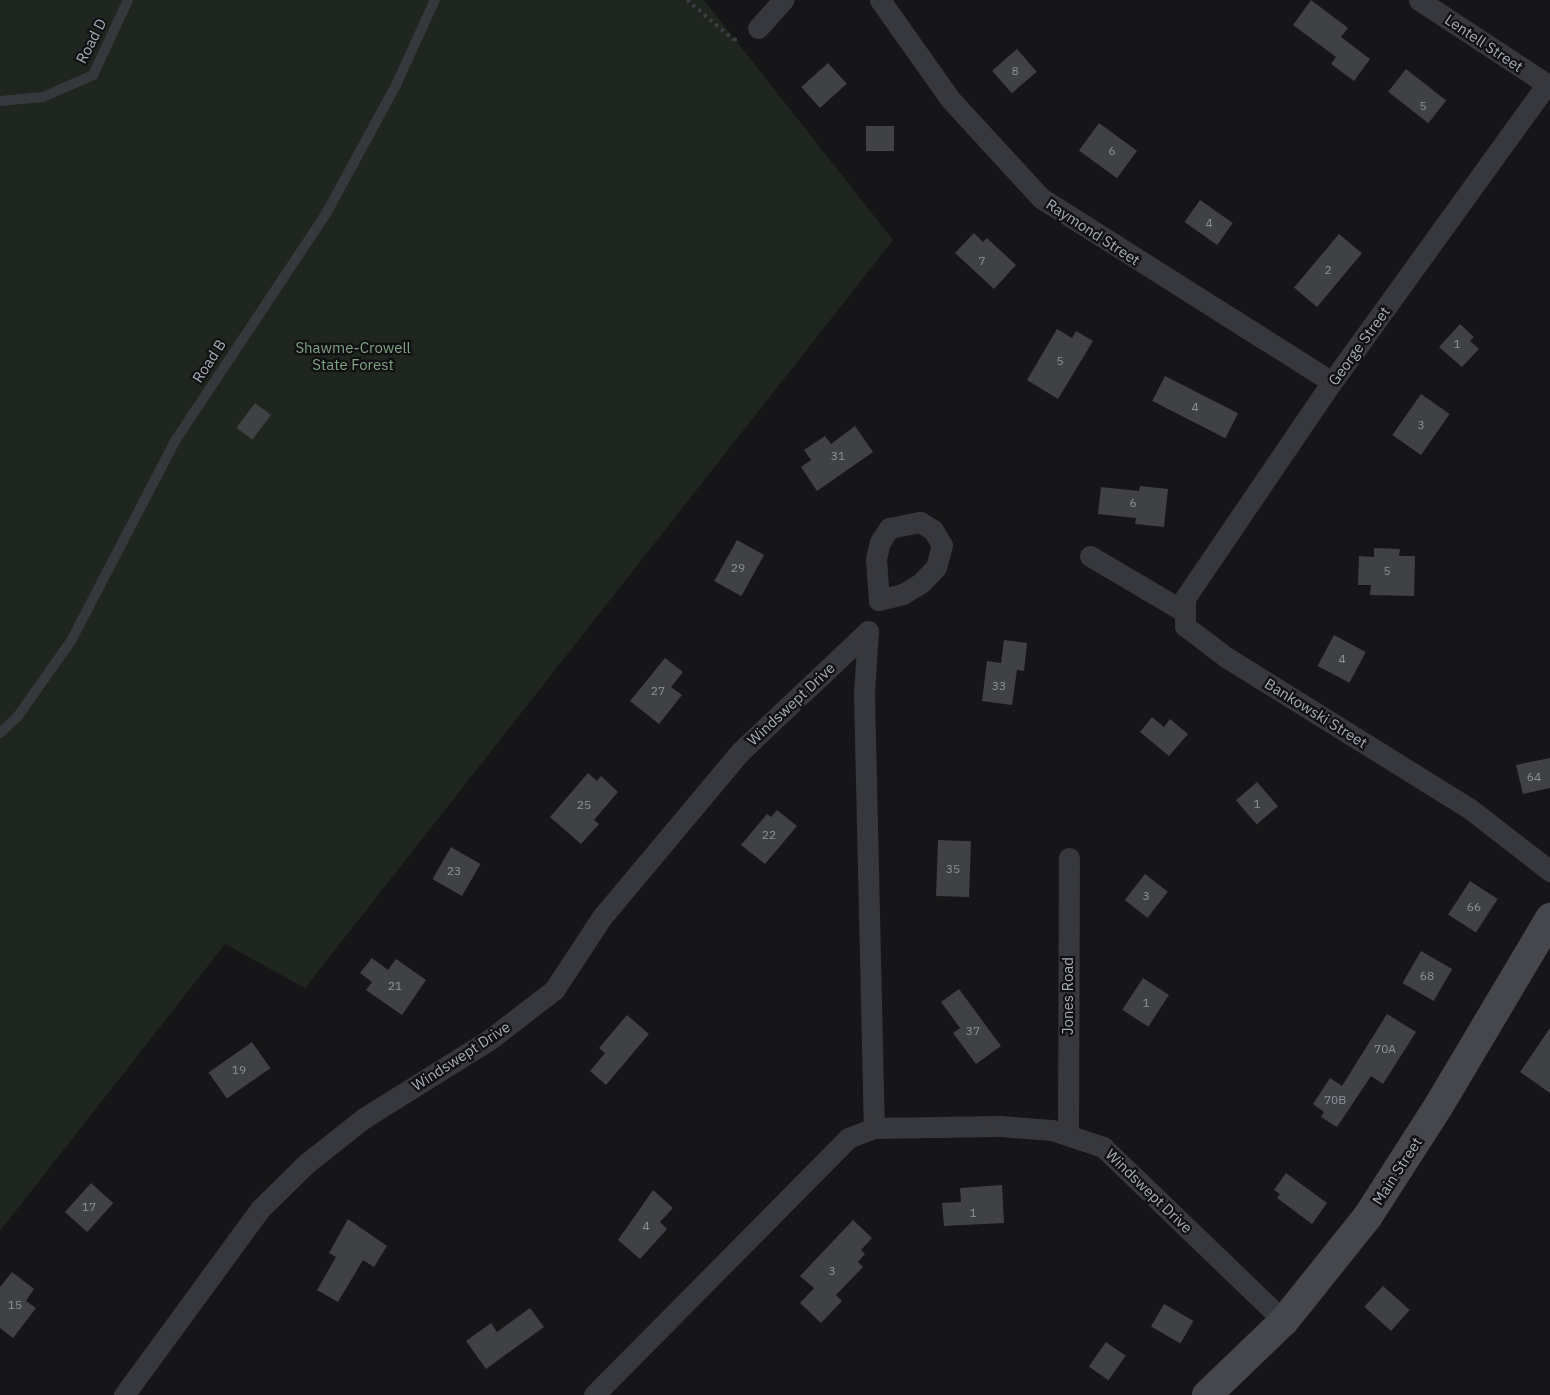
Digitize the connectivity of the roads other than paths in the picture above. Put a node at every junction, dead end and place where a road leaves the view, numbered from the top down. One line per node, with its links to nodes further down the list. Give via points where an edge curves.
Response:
1 (128, 0): 9 (lane, Road D, via 93,75 43,97)
2 (435, 0): 15 (lane, Road B, via 396,85 327,212 175,441 71,642 18,716)
3 (783, 0): 6 (street)
4 (880, 0): 10 (street, Raymond Street, via 950,99 1041,198)
5 (1419, 0): 7 (street, Lentell Street)
6 (758, 28)
7 (1548, 85): 10 (street, George Street)
8 (0, 95): 9 (lane)
9 (6, 100)
10 (1332, 382): 13 (street, George Street, via 1185,598)
11 (1090, 556): 13 (street)
12 (879, 600): 14 (street, Windswept Drive)
13 (1185, 612): 17 (street, Bankowski Street, via 1185,626 1226,657 1469,808)
14 (868, 631): 19 (street, Windswept Drive, via 864,693); 22 (street, Windswept Drive, via 740,752 602,917 554,990 489,1040 364,1118 307,1163 260,1209)
15 (0, 733)
16 (1069, 858): 20 (street, Jones Road)
17 (1550, 871)
18 (1549, 921): 21 (main road, Main Street, via 1368,1216)
19 (874, 1128): 20 (street, Windswept Drive, via 1000,1126); 23 (street, Windswept Drive, via 848,1138)
20 (1068, 1134): 21 (street, Windswept Drive, via 1103,1146)
21 (1284, 1321): 24 (main road, Main Street)
22 (124, 1395)
23 (594, 1395)
24 (1207, 1395)

